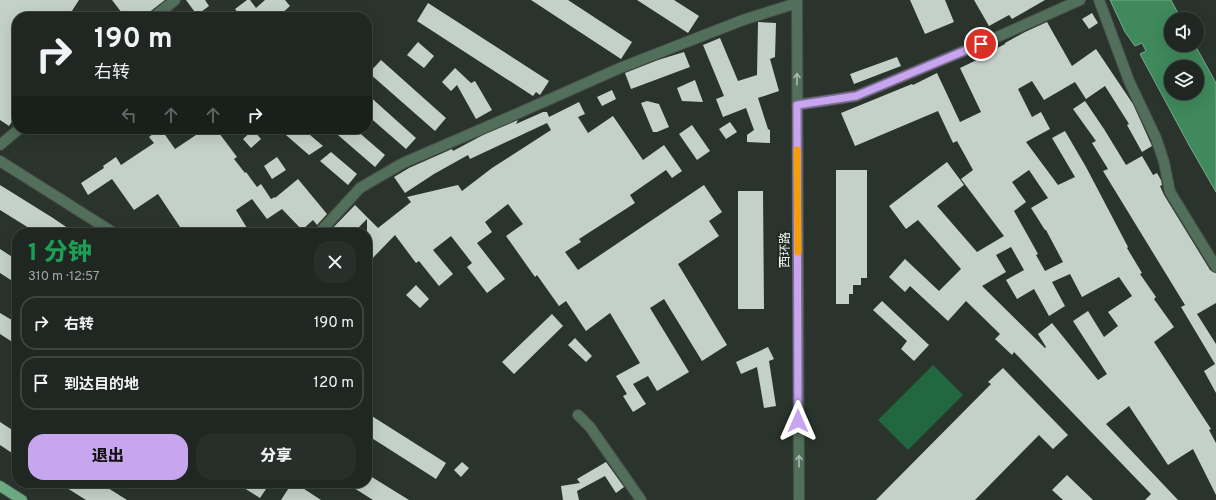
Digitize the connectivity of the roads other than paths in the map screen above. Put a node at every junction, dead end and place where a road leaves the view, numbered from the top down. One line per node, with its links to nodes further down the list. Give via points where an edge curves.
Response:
1 (175, 0): 5 (street)
2 (1080, 0): 6 (street, via 856,96)
3 (1099, 0): 12 (street, via 1129,81 1156,138 1170,192)
4 (797, 1): 6 (street, 西环路, one-way to 4); 11 (street, via 620,68 403,163 360,188)
5 (160, 12)
6 (797, 105): 17 (street, 西环路, one-way to 6)
7 (13, 134): 8 (street)
8 (0, 145)
9 (0, 161): 10 (street)
10 (106, 228)
11 (324, 228)
12 (1216, 267)
13 (578, 415): 16 (street, via 590,427)
14 (0, 486): 15 (main road)
15 (22, 500)
16 (641, 500)
17 (799, 500)

